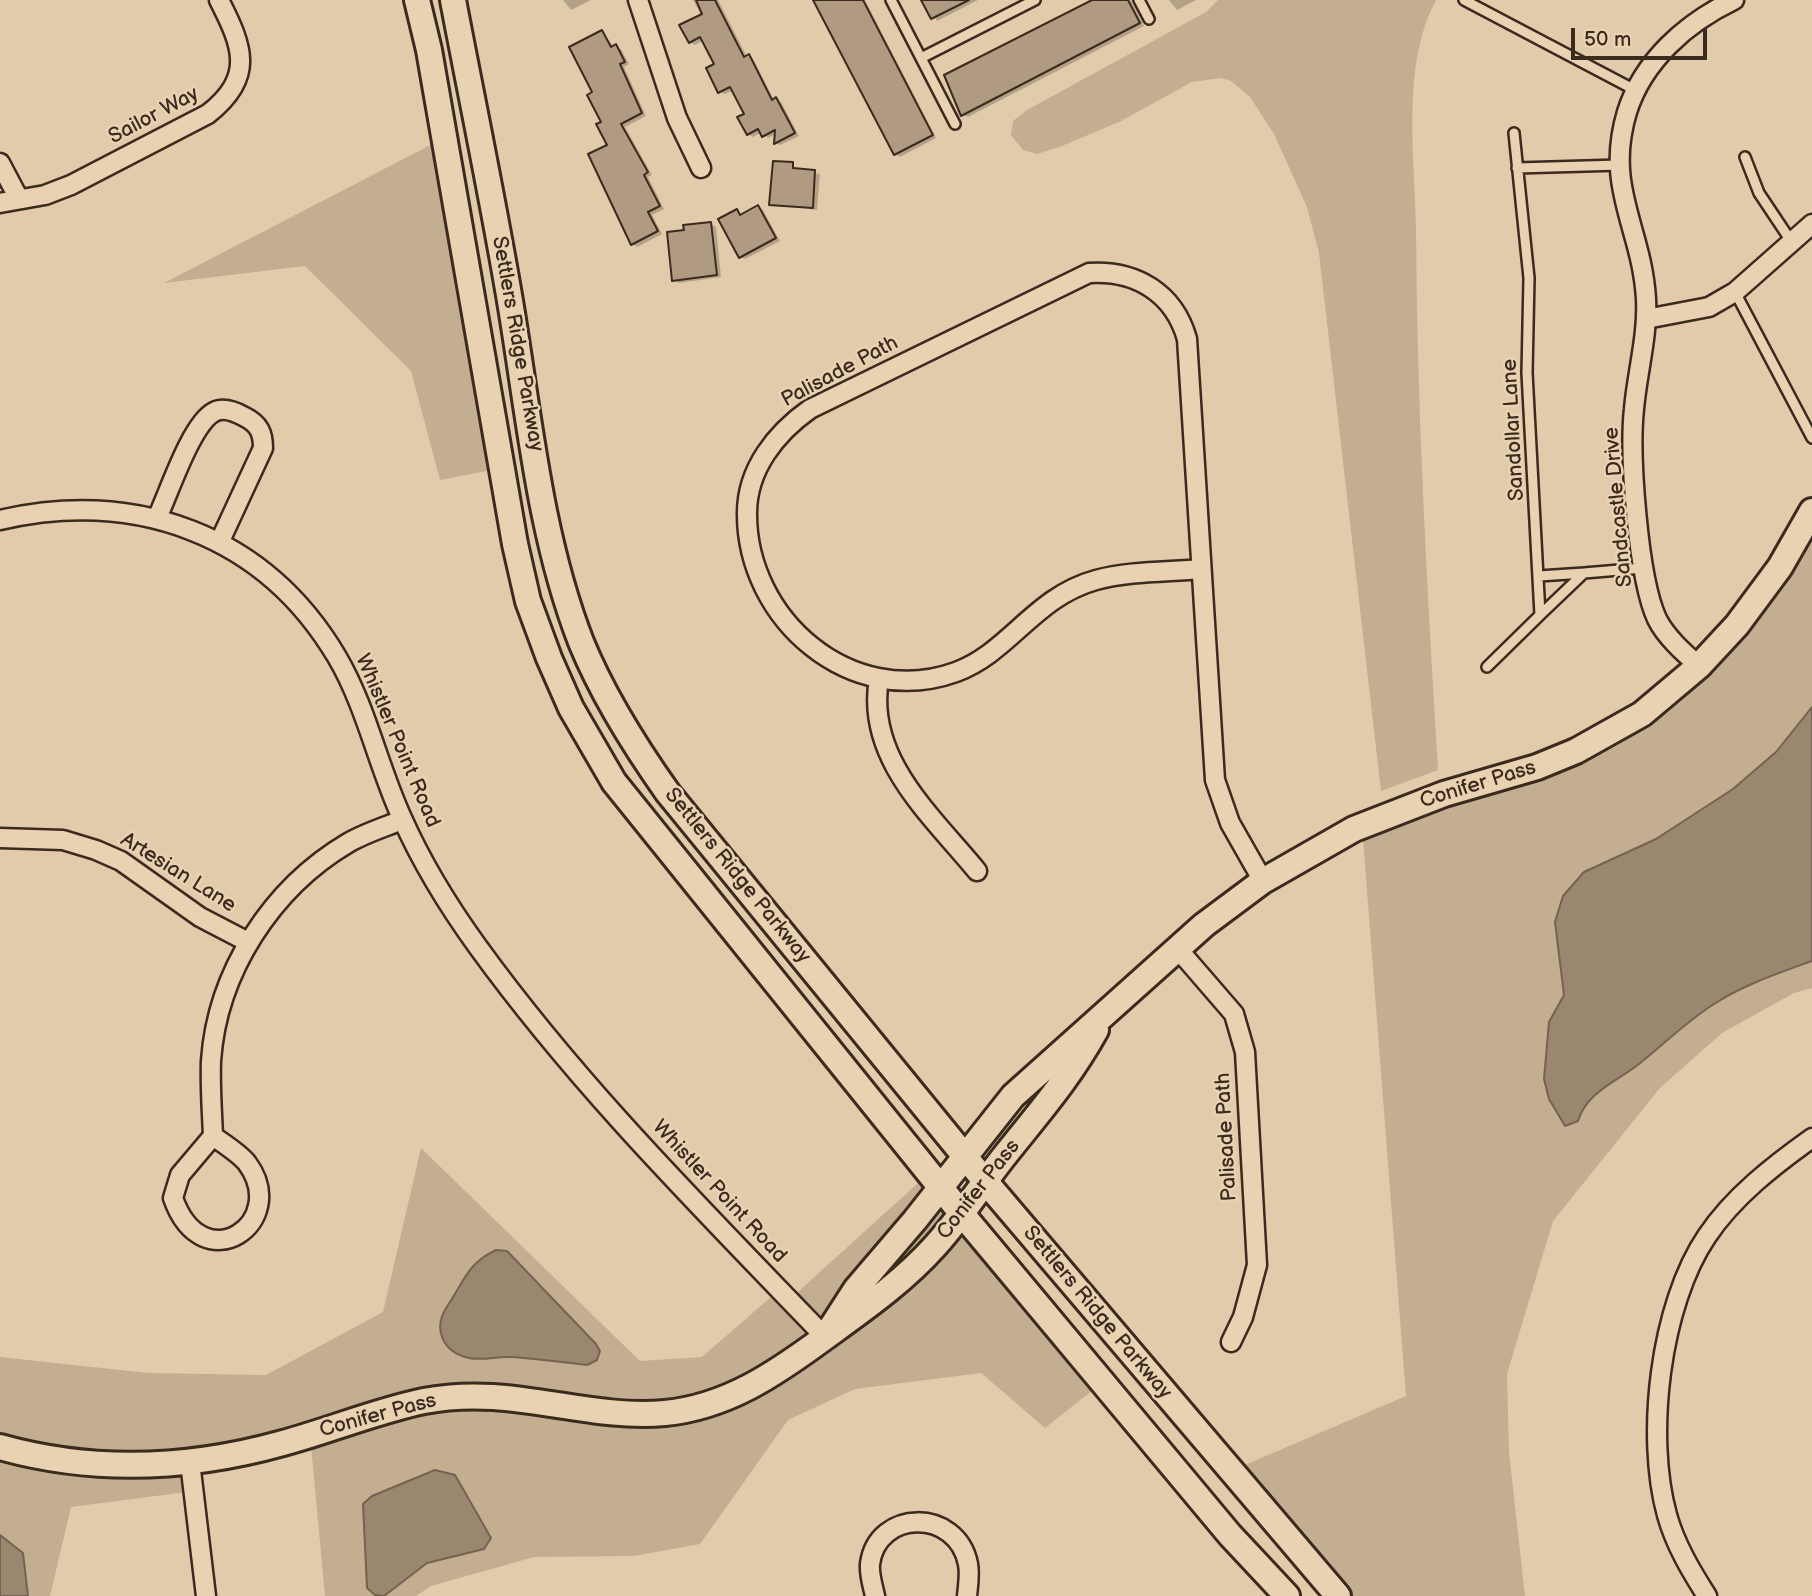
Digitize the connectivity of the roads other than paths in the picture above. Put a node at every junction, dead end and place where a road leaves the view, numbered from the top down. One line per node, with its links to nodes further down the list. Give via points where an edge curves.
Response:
1 (219, 0): 20 (street, Sailor Way, via 241,50 235,85 222,103 71,185)
2 (416, 0): 50 (street, Settlers Ridge Parkway, via 429,50 515,544 528,601 571,708 614,782)
3 (453, 0): 48 (street, Settlers Ridge Parkway, via 481,132 552,542 572,615 601,687 668,793)
4 (638, 0): 18 (street, via 677,118)
5 (891, 0): 11 (lane)
6 (1035, 0): 11 (lane)
7 (1139, 0): 10 (lane)
8 (1464, 0): 12 (lane)
9 (1726, 2): 12 (street, Sandcastle Drive, via 1669,44)
10 (1149, 19)
11 (921, 58): 13 (lane)
12 (1635, 90): 17 (street, Sandcastle Drive, via 1622,136)
13 (955, 124)
14 (1514, 133): 19 (lane, Sandollar Lane)
15 (1745, 157): 23 (lane, via 1759,193)
16 (0, 163): 20 (street)
17 (1620, 165): 19 (lane); 25 (street, Sandcastle Drive, via 1623,205 1643,276)
18 (701, 168)
19 (1517, 168): 34 (lane, Sandollar Lane, via 1529,278 1527,373)
20 (19, 199): 21 (street, Sailor Way)
21 (0, 203)
22 (1812, 224): 23 (street)
23 (1791, 241): 24 (street)
24 (1735, 292): 25 (street, via 1709,307); 26 (lane)
25 (1646, 318): 31 (street, Sandcastle Drive, via 1633,412)
26 (1812, 438)
27 (1812, 511): 36 (street, Conifer Pass, via 1758,600)
28 (157, 518): 29 (street, Whistler Point Road, via 86,508); 30 (street, Whistler Point Road); 30 (street, via 199,425 216,410 227,410 258,425 263,447)
29 (0, 520)
30 (220, 541): 39 (street, Whistler Point Road, via 278,583 325,638 348,677)
31 (1643, 568): 33 (lane); 36 (street, Sandcastle Drive, via 1658,620)
32 (1201, 569): 38 (street, Palisade Path, via 1096,580 1049,602 996,649 957,671 907,681); 38 (street, Palisade Path, via 1187,339 1182,321 1159,292 1142,281 1109,272 1089,273 810,409 786,426 766,450 755,475 746,521 753,560 765,588 777,611 815,651 842,668); 42 (street, Palisade Path, via 1215,780 1230,823)
33 (1584, 573): 34 (lane); 35 (lane)
34 (1539, 576): 35 (lane, Sandollar Lane)
35 (1540, 615): 37 (lane)
36 (1699, 666): 42 (street, Conifer Pass, via 1643,714 1576,751 1394,812 1354,829)
37 (1486, 667)
38 (878, 678): 41 (street, via 875,710 891,761)
39 (402, 820): 43 (street, via 349,842 322,861 293,886); 52 (street, Whistler Point Road, via 467,932 528,1012 608,1107)
40 (0, 838): 43 (street, Artesian Lane, via 63,840 96,850 121,861 200,916)
41 (977, 871)
42 (1263, 881): 44 (street, Conifer Pass)
43 (248, 942): 46 (street, via 231,977 211,1059)
44 (1177, 948): 45 (street, Conifer Pass); 53 (street, Palisade Path, via 1234,1014 1245,1052 1257,1265)
45 (1104, 1016): 48 (street, Conifer Pass, via 1013,1096); 49 (street, Conifer Pass, via 1055,1097)
46 (213, 1136): 46 (street, via 180,1175 173,1198 190,1231 225,1240 245,1231 257,1217 259,1199 247,1163)
47 (1812, 1138): 61 (street, via 1753,1183 1706,1236 1677,1300 1662,1363 1656,1423 1667,1515 1685,1560)
48 (965, 1157): 49 (street, Settlers Ridge Parkway); 50 (street, Conifer Pass)
49 (985, 1181): 51 (street, Conifer Pass); 60 (street, Settlers Ridge Parkway)
50 (941, 1188): 51 (street, Settlers Ridge Parkway); 52 (street, Conifer Pass, via 856,1289)
51 (962, 1214): 52 (street, Conifer Pass, via 902,1280); 59 (street, Settlers Ridge Parkway, via 1230,1535)
52 (825, 1337): 55 (street, Conifer Pass, via 776,1374 699,1408 640,1414 518,1397 444,1397 376,1413 285,1443)
53 (1231, 1342)
54 (0, 1447): 55 (street, Conifer Pass, via 94,1465)
55 (190, 1462): 56 (street)
56 (206, 1596)
57 (875, 1596): 58 (street, via 870,1563 883,1537 895,1528 926,1522 942,1526 963,1549 968,1563)
58 (967, 1596)
59 (1287, 1596)
60 (1338, 1596)
61 (1707, 1596)

